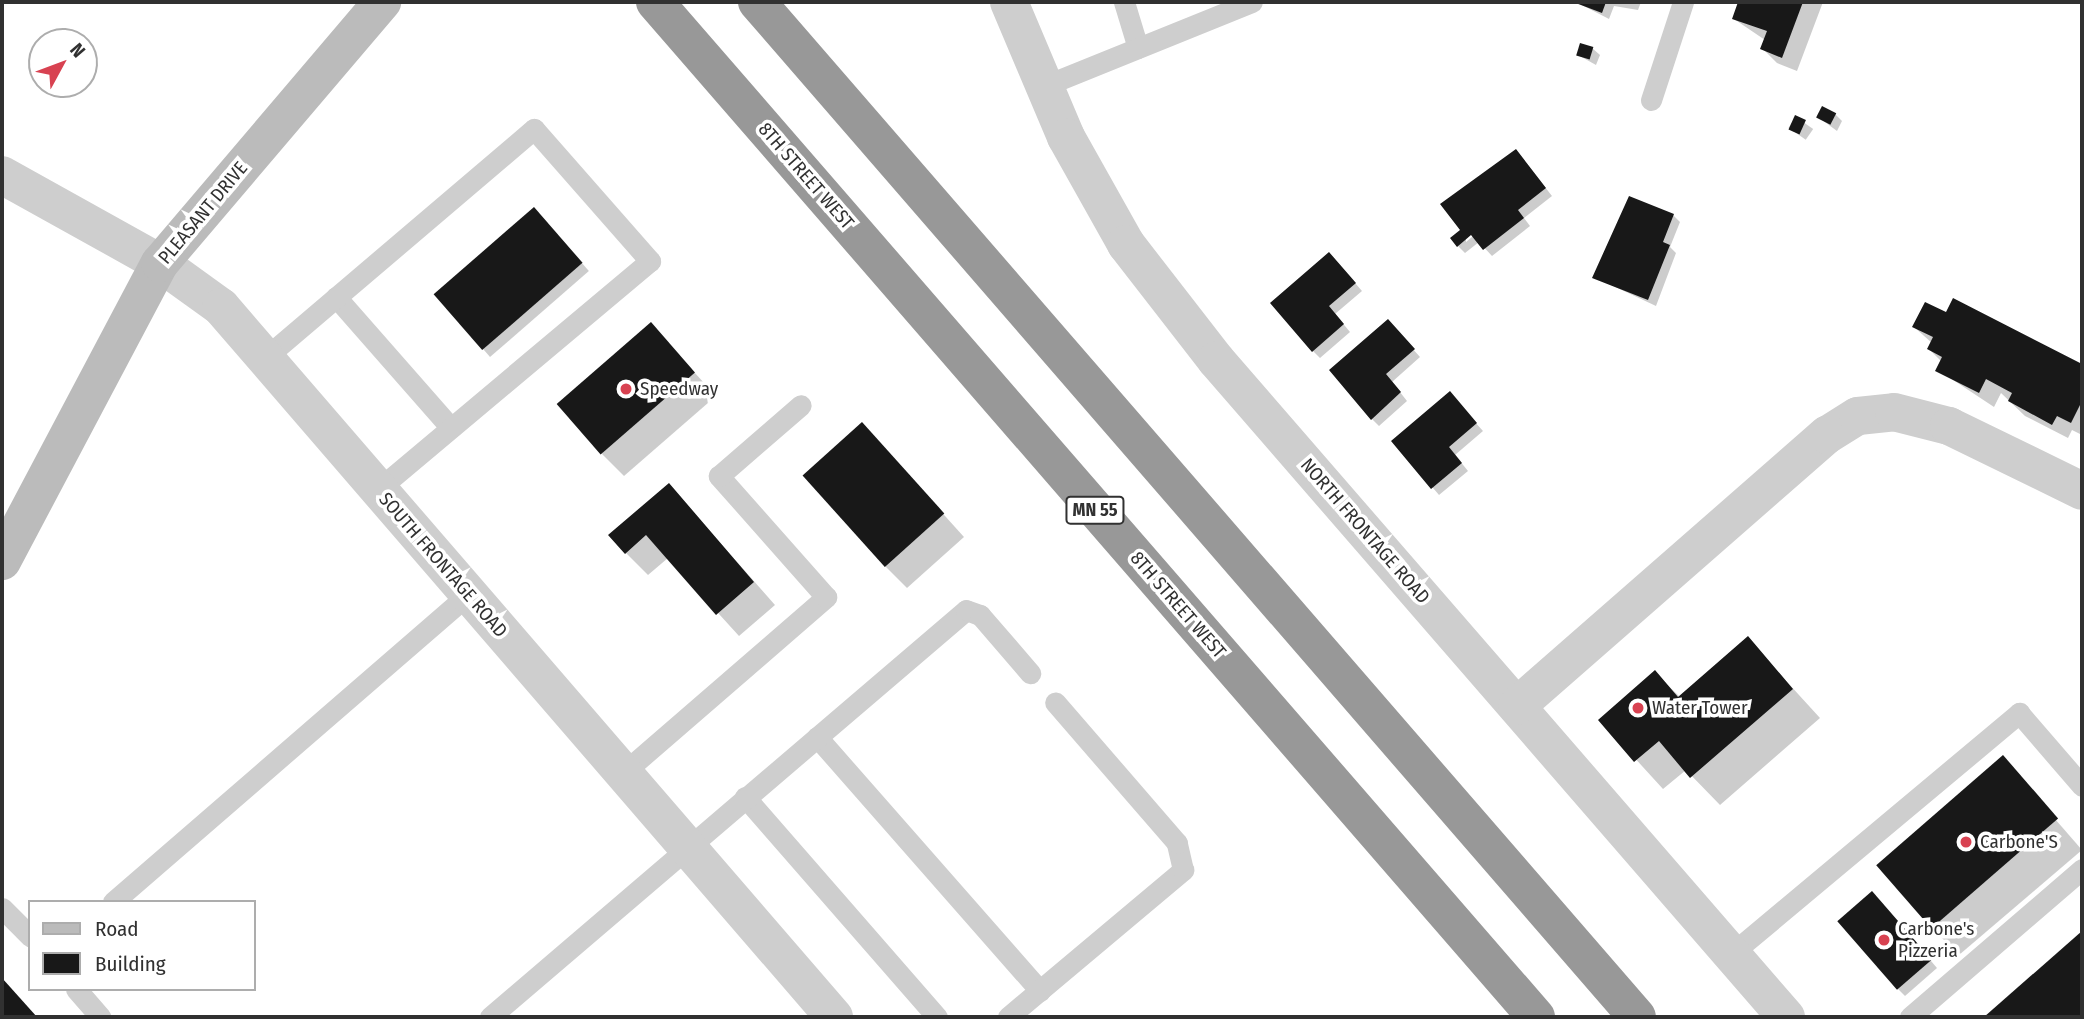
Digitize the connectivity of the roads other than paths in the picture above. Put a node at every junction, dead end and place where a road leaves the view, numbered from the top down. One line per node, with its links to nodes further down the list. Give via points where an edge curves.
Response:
1 (382, 2): 12 (street, PLEASANT DRIVE)
2 (654, 2): 41 (highway, 8TH STREET WEST / MN 55)
3 (757, 2): 42 (highway)
4 (1009, 2): 9 (street, NORTH FRONTAGE ROAD)
5 (1124, 2): 8 (lane)
6 (1252, 2): 8 (lane)
7 (1683, 2): 10 (lane)
8 (1138, 48): 9 (lane)
9 (1044, 86): 23 (street, NORTH FRONTAGE ROAD, via 1126,244 1216,360)
10 (1651, 100)
11 (2, 175): 12 (street, SOUTH FRONTAGE ROAD)
12 (160, 263): 14 (street, SOUTH FRONTAGE ROAD, via 222,307); 19 (street, PLEASANT DRIVE)
13 (336, 297): 14 (lane); 16 (lane); 16 (lane, via 534,129 650,261)
14 (266, 356): 17 (street, SOUTH FRONTAGE ROAD)
15 (801, 405): 25 (lane, via 719,476 826,597)
16 (451, 428): 17 (lane)
17 (378, 489): 20 (street, SOUTH FRONTAGE ROAD)
18 (2082, 491): 23 (street, via 1949,426 1894,412 1858,416 1826,435)
19 (2, 561)
20 (468, 594): 25 (street, SOUTH FRONTAGE ROAD); 30 (lane)
21 (1030, 673): 24 (lane, via 981,615 966,610)
22 (1055, 702): 34 (lane, via 1177,843 1183,870)
23 (1517, 706): 33 (street, NORTH FRONTAGE ROAD)
24 (817, 737): 27 (lane); 34 (lane)
25 (623, 773): 28 (street, SOUTH FRONTAGE ROAD)
26 (2082, 786): 33 (lane, via 2019,713)
27 (745, 797): 28 (lane); 39 (lane)
28 (687, 847): 37 (lane); 38 (street, SOUTH FRONTAGE ROAD)
29 (2082, 869): 44 (lane)
30 (115, 900)
31 (2, 908): 32 (lane)
32 (28, 934)
33 (1731, 954): 43 (street, NORTH FRONTAGE ROAD)
34 (1040, 990): 40 (lane)
35 (78, 991): 36 (lane)
36 (100, 1017)
37 (490, 1017)
38 (834, 1017)
39 (937, 1017)
40 (1008, 1017)
41 (1536, 1017)
42 (1637, 1017)
43 (1786, 1017)
44 (1910, 1017)

